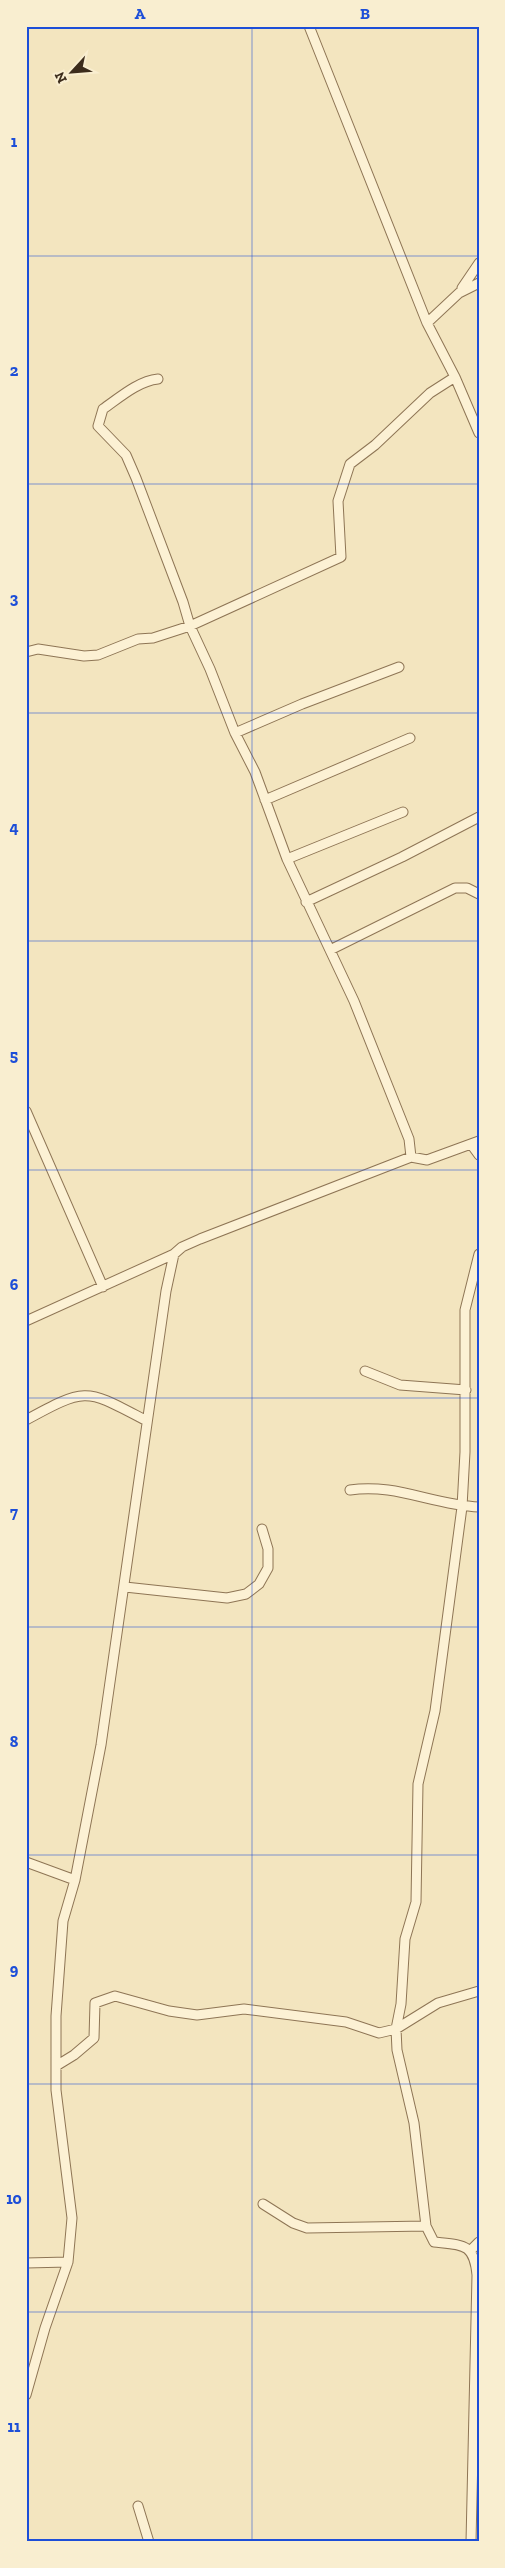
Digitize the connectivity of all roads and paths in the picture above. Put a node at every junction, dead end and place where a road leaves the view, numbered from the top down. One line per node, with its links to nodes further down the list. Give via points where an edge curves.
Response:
1 (309, 26): 5 (street)
2 (479, 262): 4 (street)
3 (479, 283): 4 (street)
4 (459, 293): 5 (street)
5 (427, 323): 6 (street)
6 (455, 377): 8 (street); 9 (street, via 430,393 350,464 338,501 341,557)
7 (158, 380): 9 (street, via 150,380 134,388 103,409 98,426 126,454 184,602)
8 (479, 433)
9 (190, 626): 10 (street, via 98,655 38,649); 12 (street)
10 (26, 652)
11 (399, 667): 12 (street)
12 (236, 733): 14 (street)
13 (410, 738): 14 (street)
14 (265, 800): 17 (street)
15 (403, 812): 17 (street)
16 (479, 817): 19 (street, via 402,858)
17 (287, 859): 19 (street)
18 (479, 894): 20 (street, via 467,888 455,888)
19 (306, 902): 20 (street)
20 (330, 950): 24 (street, via 354,1000 409,1140)
21 (26, 1111): 28 (street)
22 (475, 1142): 23 (street); 24 (street, via 427,1160)
23 (479, 1155)
24 (411, 1157): 25 (street, via 200,1239)
25 (174, 1254): 28 (street); 33 (street)
26 (479, 1254): 27 (street)
27 (476, 1281): 31 (street, via 465,1310)
28 (103, 1287): 29 (street)
29 (26, 1321)
30 (365, 1371): 31 (street, via 400,1385)
31 (466, 1390): 35 (street)
32 (26, 1420): 33 (street, via 79,1395 101,1397)
33 (147, 1421): 38 (street)
34 (350, 1490): 35 (street, via 383,1488)
35 (462, 1507): 36 (street); 42 (street, via 435,1711 418,1784 416,1902 405,1939)
36 (479, 1507)
37 (262, 1529): 38 (street, via 268,1549 268,1568 259,1584 246,1594 228,1598)
38 (125, 1587): 40 (street, via 101,1745)
39 (26, 1862): 40 (street)
40 (75, 1880): 43 (street, via 63,1921)
41 (479, 1992): 42 (street, via 438,2003)
42 (396, 2029): 43 (street, via 379,2033 346,2022 244,2009 198,2015 169,2011 115,1996 95,2003 94,2038 74,2056); 45 (street, via 397,2050 414,2122)
43 (56, 2066): 48 (street, via 56,2090 72,2218)
44 (264, 2204): 45 (street, via 307,2228)
45 (426, 2226): 47 (street, via 434,2242 464,2245)
46 (479, 2242): 47 (street)
47 (470, 2250): 53 (street, via 478,2275)
48 (68, 2262): 49 (street); 50 (street)
49 (26, 2263)
50 (26, 2395)
51 (138, 2506): 52 (street)
52 (149, 2542)
53 (471, 2542)

